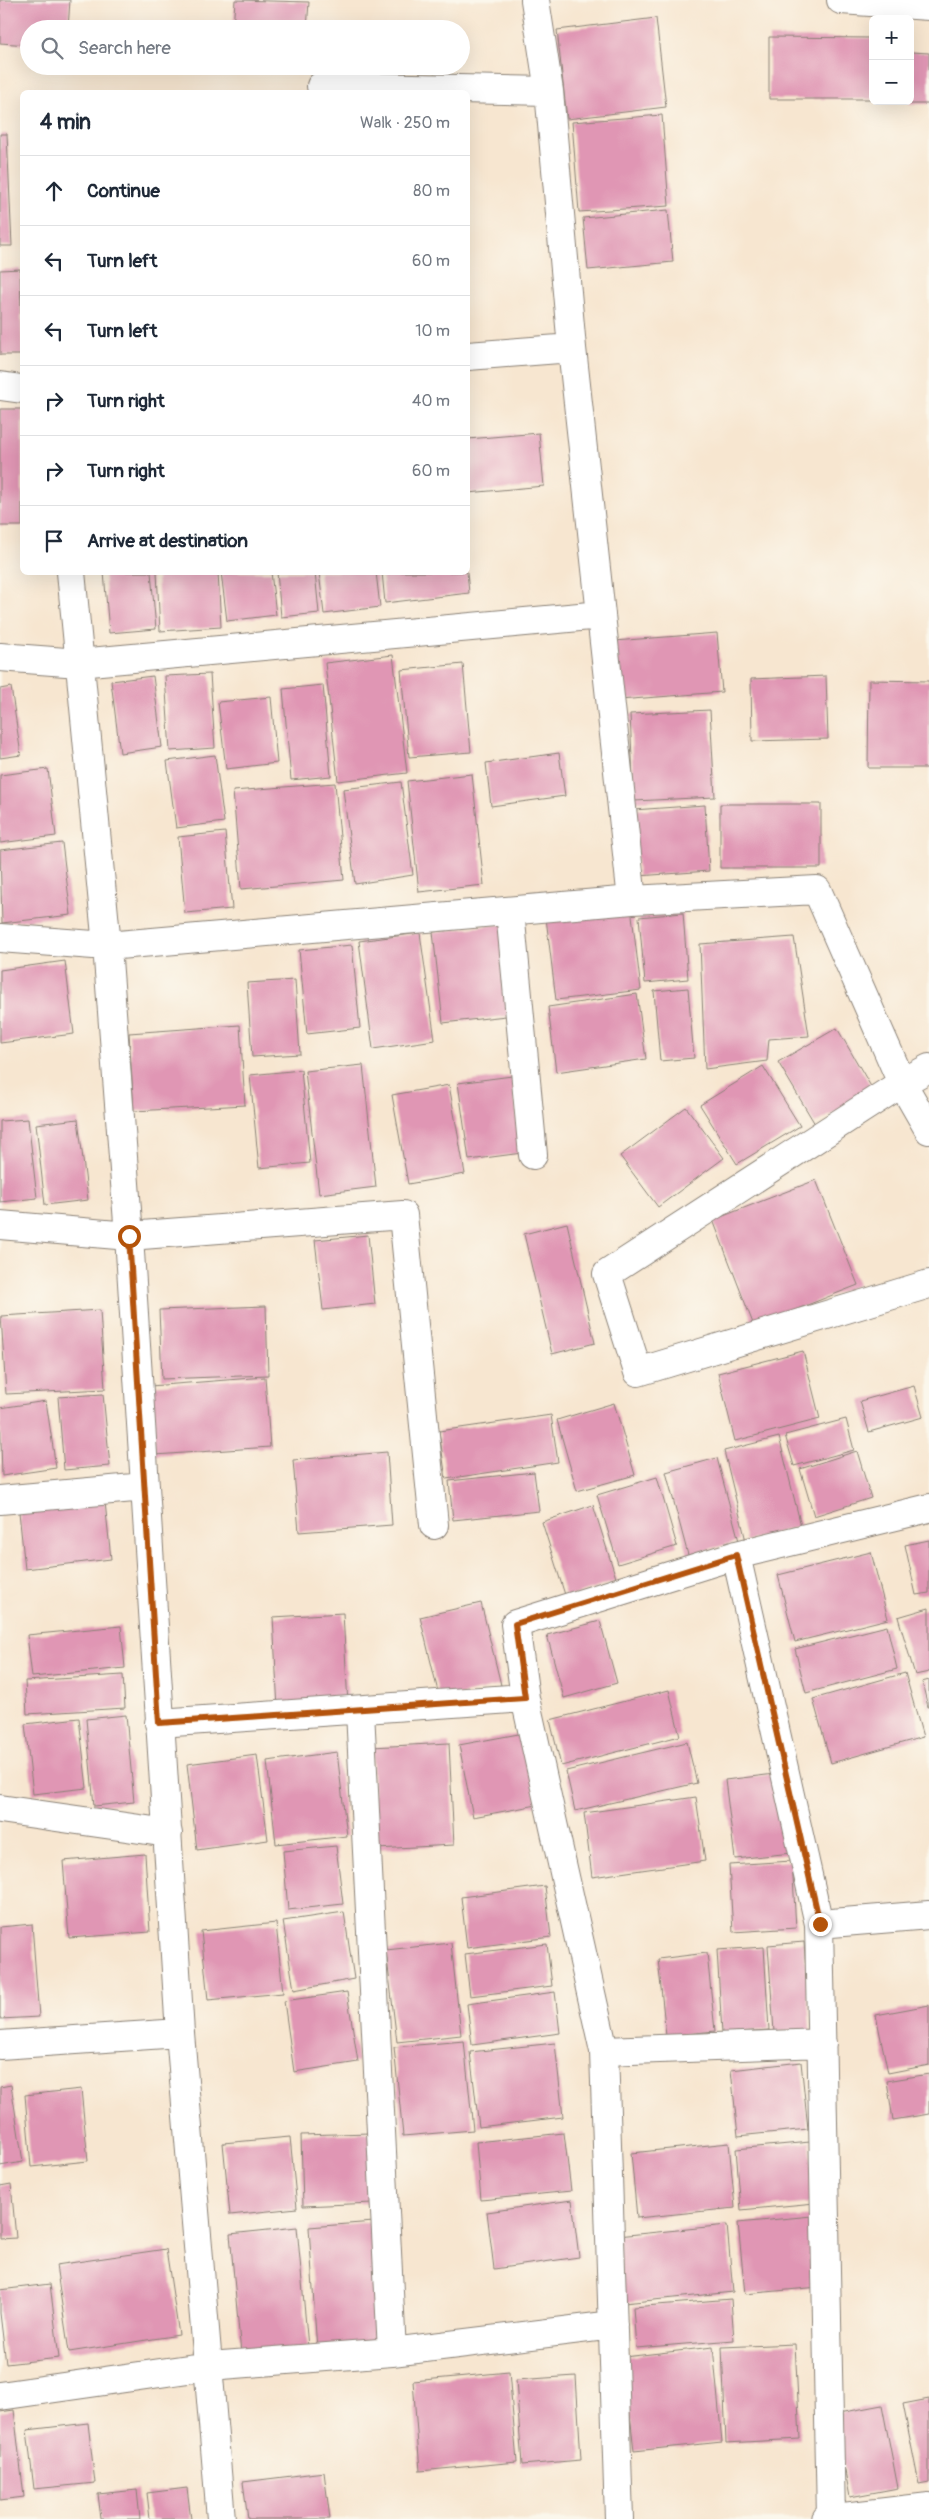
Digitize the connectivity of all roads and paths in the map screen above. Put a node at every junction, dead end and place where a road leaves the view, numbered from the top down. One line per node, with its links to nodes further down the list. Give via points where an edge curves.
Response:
1 (535, 0): 5 (street)
2 (840, 0): 3 (street)
3 (929, 6)
4 (321, 86): 5 (street)
5 (549, 91): 6 (street)
6 (572, 348): 7 (street); 11 (street)
7 (470, 356)
8 (0, 386): 9 (street)
9 (20, 389)
10 (71, 575): 13 (street)
11 (601, 615): 13 (street); 14 (street)
12 (0, 657): 13 (street)
13 (78, 663): 17 (street)
14 (632, 900): 15 (street); 19 (street, via 817,890)
15 (510, 911): 17 (street); 21 (street)
16 (0, 938): 17 (street)
17 (107, 946): 23 (street)
18 (929, 1068): 19 (street)
19 (902, 1083): 20 (street); 24 (street, via 607,1274 638,1372)
20 (929, 1130)
21 (533, 1155)
22 (0, 1226): 23 (street)
23 (129, 1236): 25 (street); 28 (street, via 403,1214)
24 (929, 1284)
25 (144, 1487): 26 (street); 32 (street)
26 (0, 1500)
27 (929, 1508): 29 (street)
28 (434, 1525)
29 (736, 1555): 30 (street, via 515,1624); 36 (street)
30 (525, 1698): 31 (street); 40 (street)
31 (360, 1711): 32 (street); 42 (street)
32 (159, 1723): 34 (street)
33 (0, 1809): 34 (street)
34 (168, 1833): 37 (street)
35 (929, 1915): 36 (street)
36 (820, 1924): 38 (street)
37 (180, 2033): 39 (street); 43 (street)
38 (822, 2043): 40 (street); 46 (street)
39 (0, 2045)
40 (604, 2051): 41 (street)
41 (613, 2325): 42 (street); 48 (street)
42 (392, 2352): 43 (street)
43 (209, 2366): 44 (street); 47 (street)
44 (0, 2396)
45 (929, 2507): 46 (street)
46 (828, 2518)
47 (221, 2519)
48 (619, 2519)

